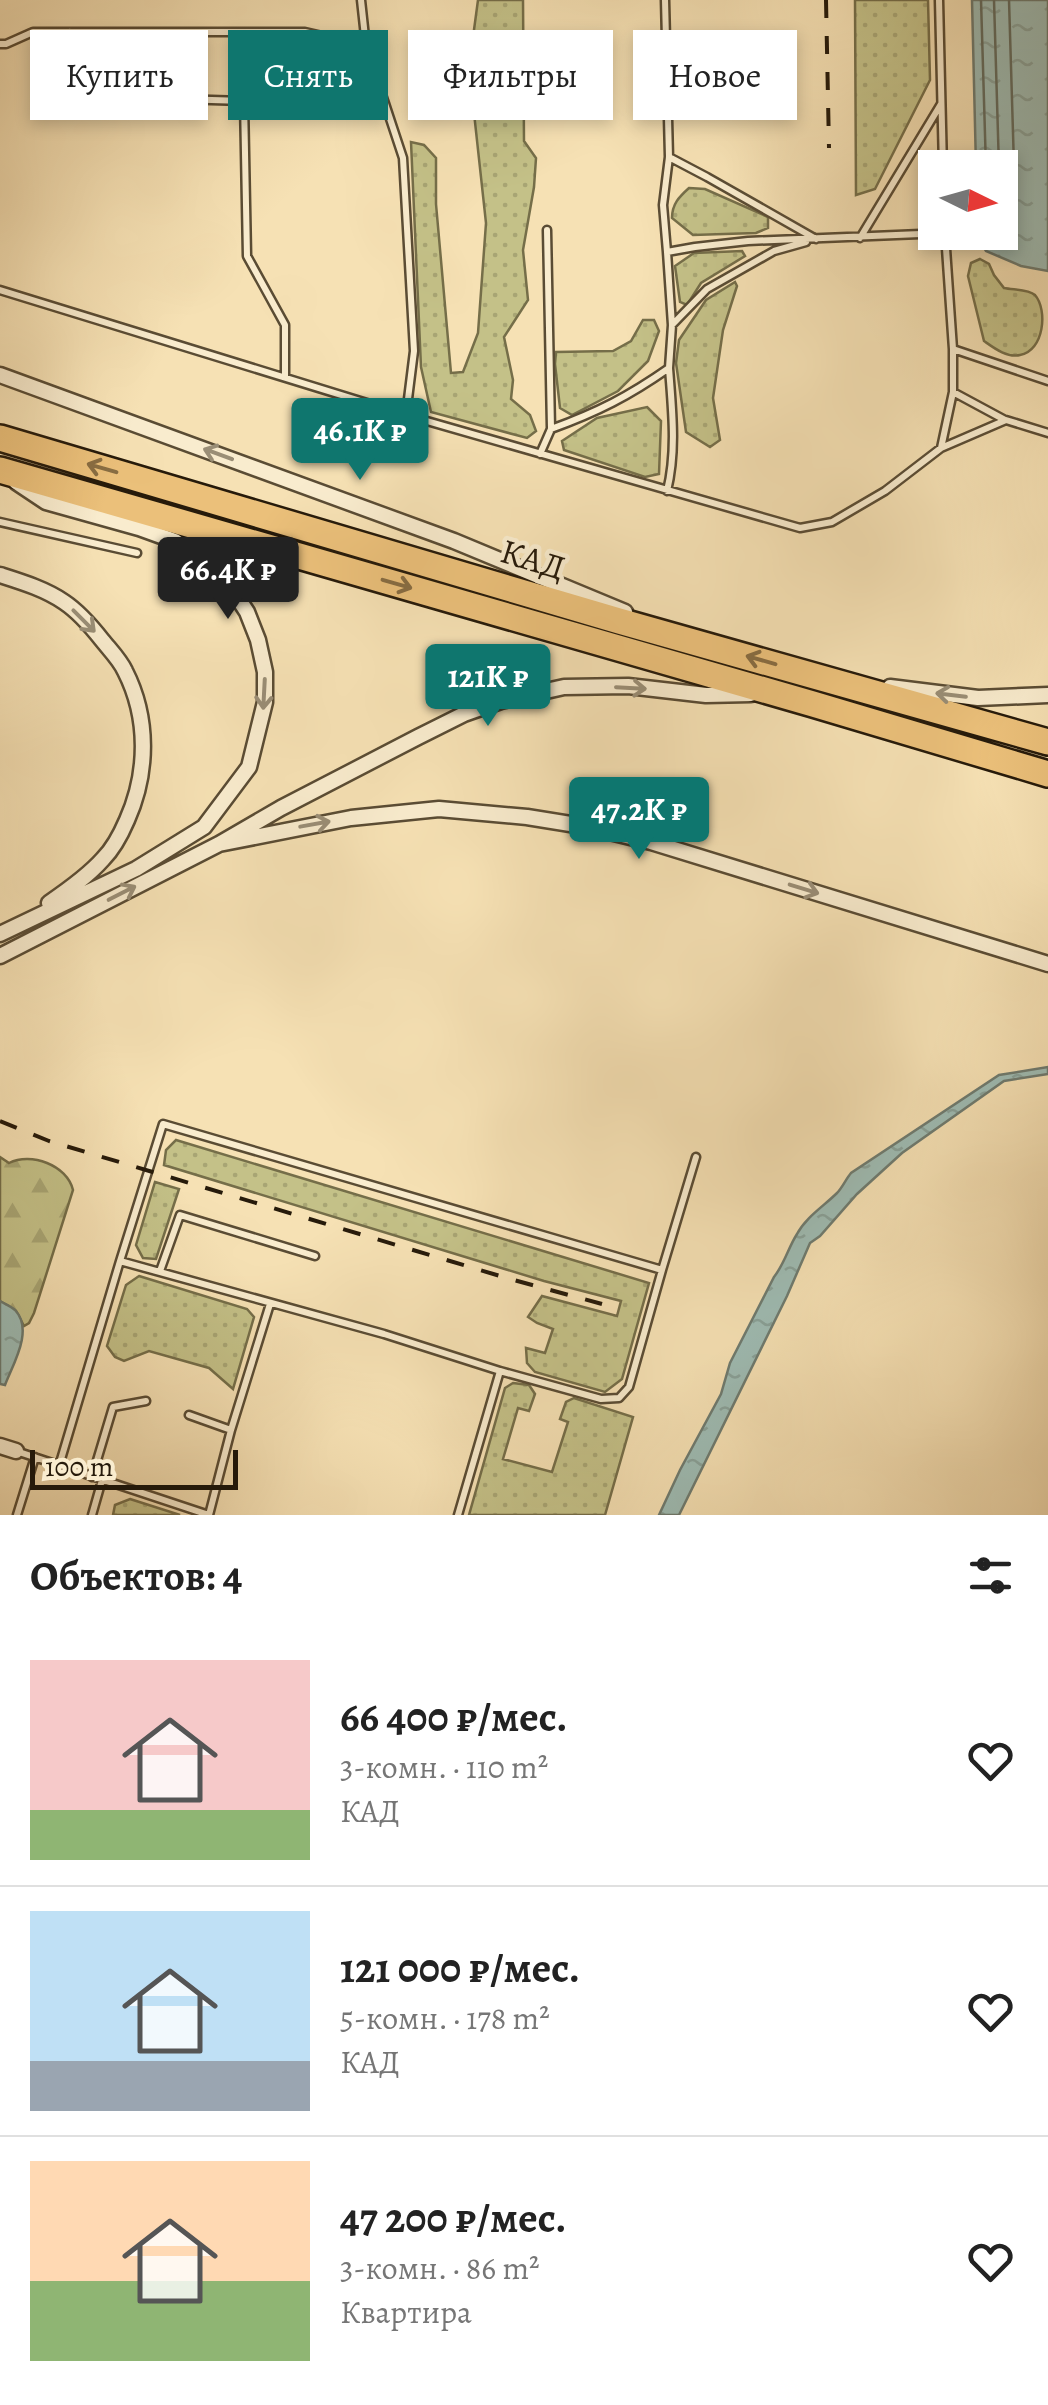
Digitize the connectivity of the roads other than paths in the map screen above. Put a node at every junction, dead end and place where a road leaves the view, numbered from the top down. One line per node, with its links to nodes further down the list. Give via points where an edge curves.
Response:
1 (361, 0): 4 (lane)
2 (665, 0): 11 (lane)
3 (940, 0): 8 (lane)
4 (364, 30)
5 (30, 33): 6 (lane)
6 (0, 44)
7 (208, 100): 23 (lane, via 244,101 247,256 286,325)
8 (942, 103): 10 (lane); 14 (lane)
9 (388, 113): 26 (lane, via 403,158 414,351)
10 (943, 150)
11 (669, 158): 15 (lane); 17 (lane, via 663,204)
12 (547, 230): 28 (lane)
13 (918, 235): 14 (lane)
14 (860, 238): 15 (lane)
15 (816, 240): 17 (lane); 19 (lane, via 774,250 707,289)
16 (945, 250): 20 (lane)
17 (667, 252): 19 (lane)
18 (0, 290): 23 (lane)
19 (672, 325): 21 (lane)
20 (953, 350): 24 (lane); 25 (lane)
21 (669, 368): 28 (lane, via 596,413); 34 (lane, via 674,444)
22 (0, 375): 38 (street, one-way to 22, via 454,541)
23 (285, 377): 26 (lane)
24 (1048, 381)
25 (953, 392): 27 (lane); 31 (lane)
26 (406, 414): 32 (lane)
27 (1006, 420): 29 (lane); 31 (lane)
28 (551, 429): 32 (lane)
29 (1048, 433)
30 (0, 438): 38 (highway, КАД, one-way to 30)
31 (941, 448): 34 (lane, via 832,522 800,528)
32 (540, 454): 34 (lane)
33 (0, 471): 40 (highway, КАД, one-way to 40); 45 (street, one-way to 45, via 46,502 175,541 200,558 248,612 265,672 266,702 249,766 204,827 136,869)
34 (667, 491)
35 (0, 522): 36 (lane)
36 (138, 554)
37 (0, 575): 45 (street, one-way to 45, via 63,602 86,620 124,668 143,732 143,767 121,835 68,891)
38 (700, 642): 39 (highway, КАД, one-way to 38)
39 (822, 677): 41 (street, one-way to 39, via 978,698); 42 (highway, КАД)
40 (774, 693): 43 (highway, КАД); 44 (street, one-way to 40, via 464,714 501,701 564,687)
41 (1048, 696)
42 (1048, 742)
43 (1048, 774)
44 (219, 844): 47 (street, one-way to 44); 48 (street, one-way to 48, via 439,809 526,817 651,842)
45 (24, 921): 46 (street)
46 (0, 934)
47 (0, 956)
48 (1048, 964)
49 (696, 1157): 52 (lane)
50 (315, 1256): 53 (lane, via 180,1215)
51 (120, 1260): 52 (lane, via 163,1124); 53 (lane); 62 (lane)
52 (662, 1270): 55 (lane, via 629,1387 618,1398)
53 (160, 1271): 54 (lane)
54 (270, 1304): 55 (lane); 58 (lane)
55 (500, 1370): 68 (lane)
56 (146, 1401): 63 (lane, via 113,1407)
57 (190, 1415): 58 (lane)
58 (232, 1430): 67 (lane)
59 (0, 1446): 60 (street)
60 (16, 1451): 61 (lane)
61 (35, 1457): 62 (lane); 65 (lane)
62 (59, 1466): 63 (lane)
63 (92, 1477): 64 (lane)
64 (102, 1480): 66 (lane); 67 (lane)
65 (17, 1515)
66 (92, 1515)
67 (209, 1515)
68 (458, 1515)

